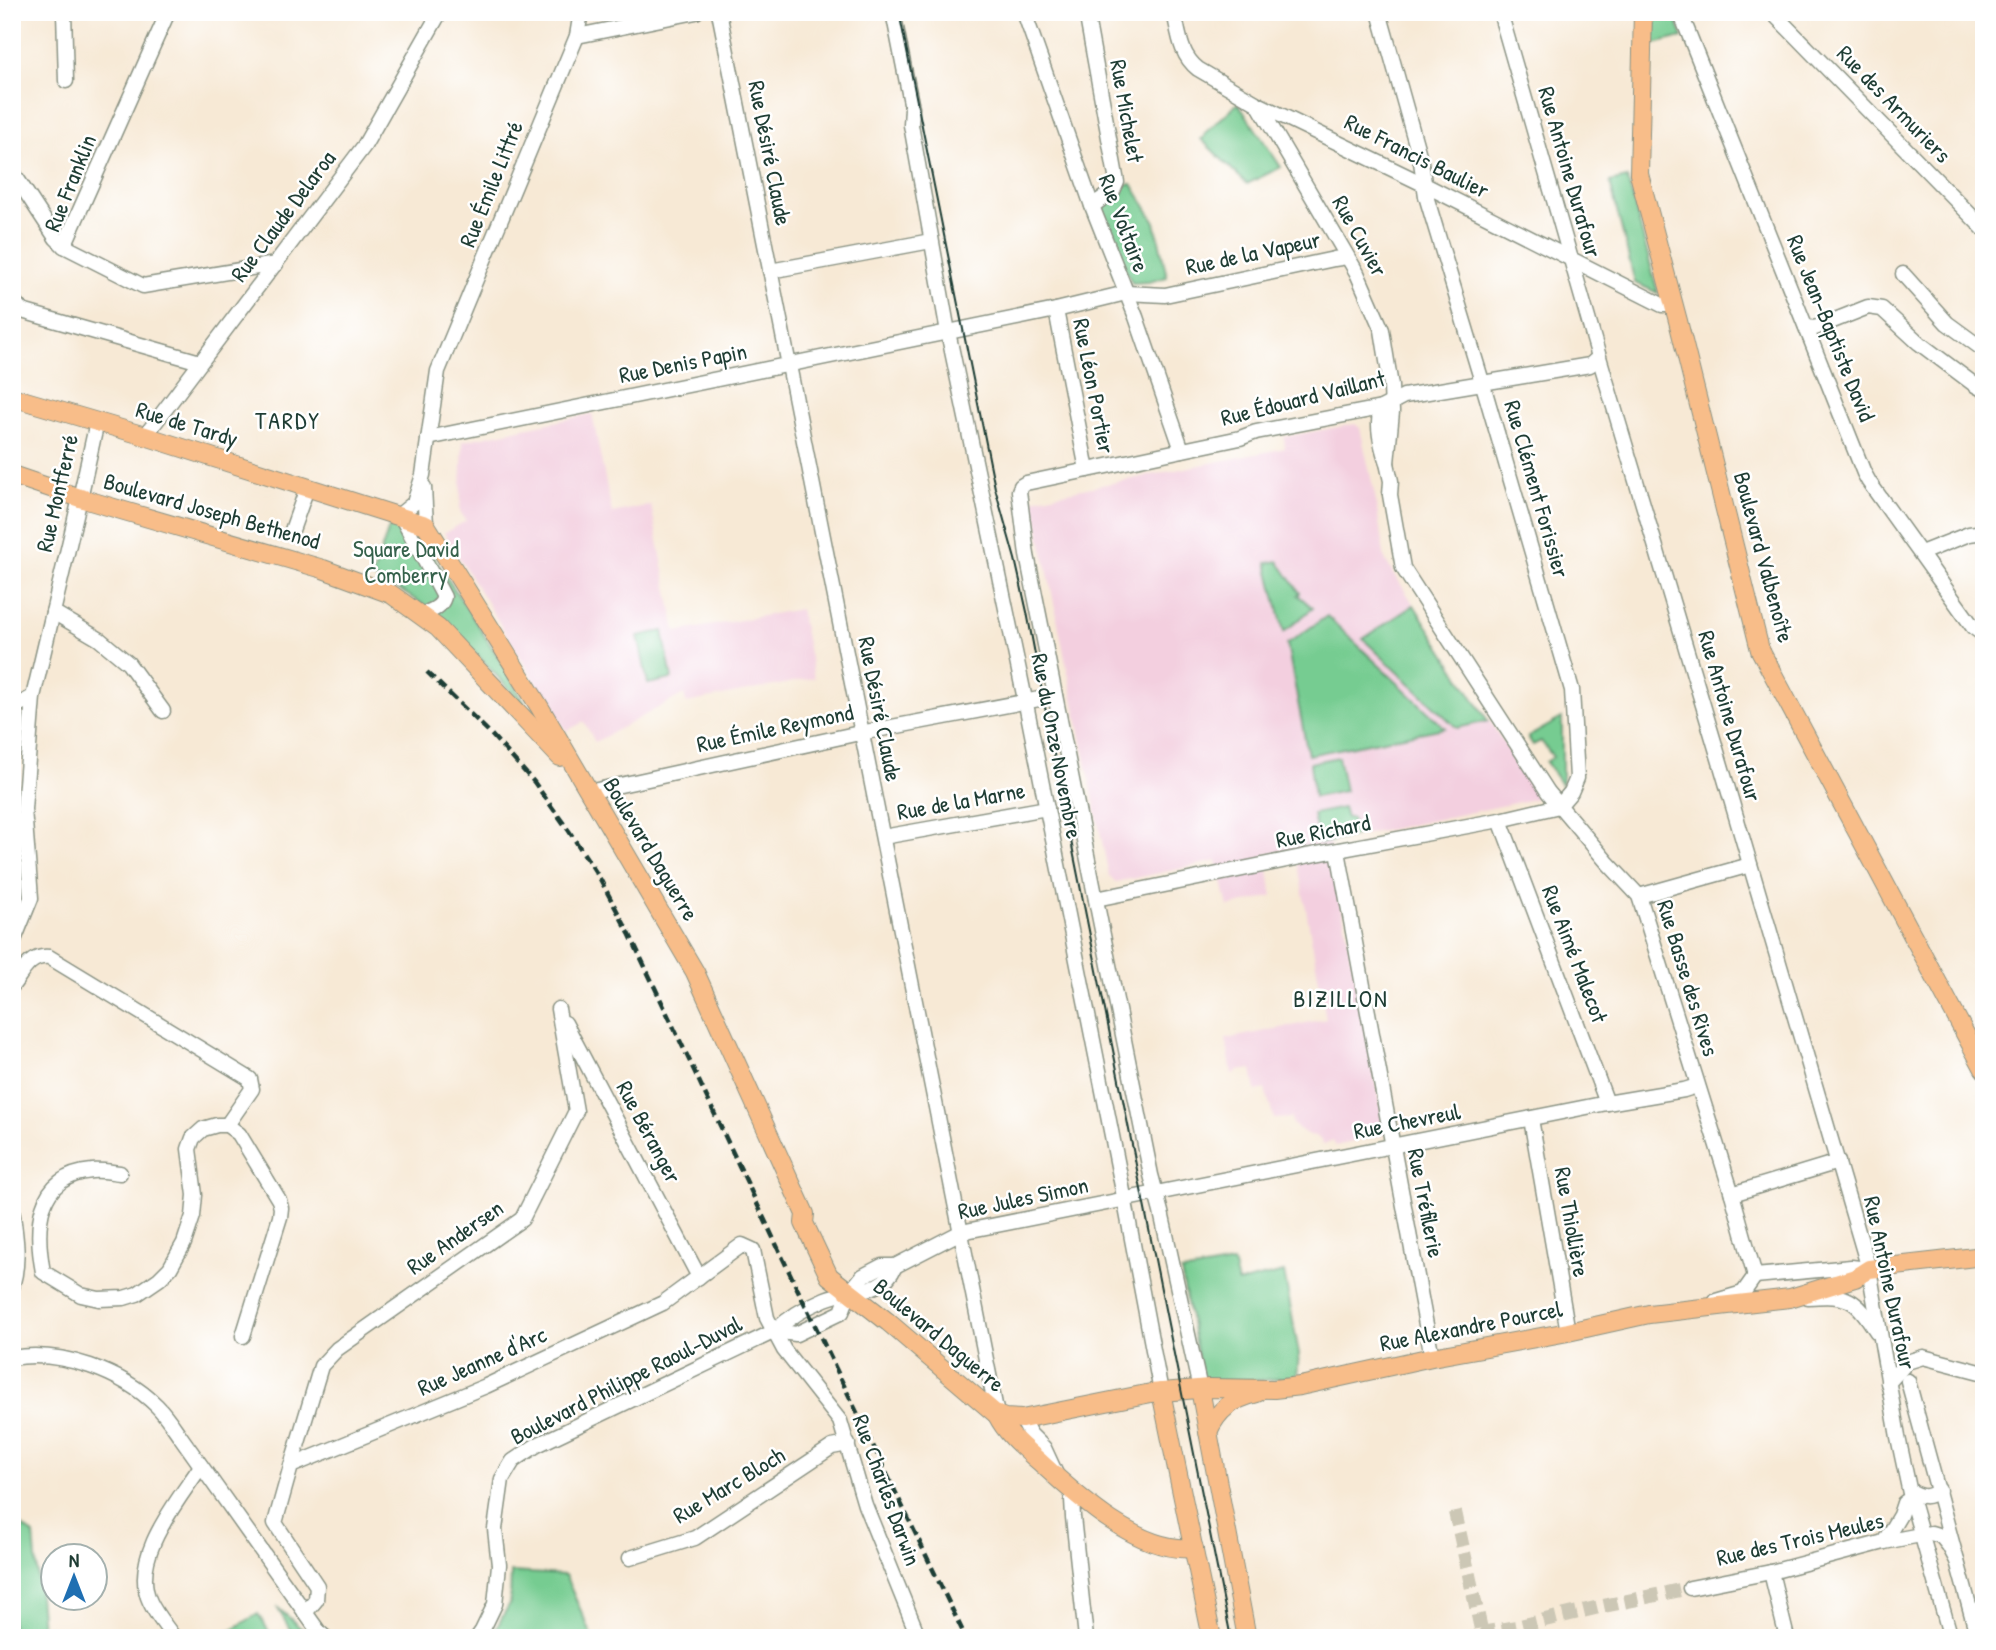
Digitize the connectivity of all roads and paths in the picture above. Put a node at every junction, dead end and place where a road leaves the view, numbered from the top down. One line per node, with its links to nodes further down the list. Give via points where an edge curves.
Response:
1 (64, 12): 17 (street)
2 (168, 12): 24 (street, Rue Franklin)
3 (440, 12): 27 (street, Rue Claude Delaroa, via 364,146)
4 (581, 12): 16 (street, Rue Émile Littré)
5 (696, 12): 16 (street)
6 (719, 12): 28 (street, Rue Désiré Claude)
7 (893, 12): 23 (street, Rue du Onze Novembre)
8 (1024, 12): 21 (street, Rue Voltaire)
9 (1086, 12): 21 (street, Rue Michelet, via 1117,182 1113,191)
10 (1174, 12): 18 (street, Rue Francis Baulier, via 1189,62)
11 (1379, 12): 20 (street, Rue Clément Forissier)
12 (1500, 12): 26 (street, Rue Antoine Durafour)
13 (1643, 12): 32 (main road, Boulevard Valbenoîte, via 1639,174)
14 (1680, 12): 34 (street, Rue Jean-Baptiste David)
15 (1772, 12): 22 (street, Rue des Armuriers)
16 (577, 36): 46 (street, Rue Émile Littré, via 438,371)
17 (66, 80)
18 (1258, 104): 20 (street, Rue Francis Baulier); 25 (street, Rue Cuvier)
19 (12, 171): 24 (street)
20 (1424, 185): 26 (street, Rue Francis Baulier); 40 (street, Rue Clément Forissier)
21 (1092, 206): 30 (street, Rue Voltaire)
22 (1982, 224)
23 (931, 241): 28 (street); 35 (street, Rue du Onze Novembre)
24 (64, 246): 27 (street, Rue Franklin, via 143,286)
25 (1347, 257): 30 (street, Rue de la Vapeur, via 1165,295); 43 (street, Rue Cuvier, via 1382,330 1391,386)
26 (1571, 260): 32 (street, Rue Francis Baulier, via 1662,305); 37 (street, Rue Antoine Durafour)
27 (276, 264): 38 (street, Rue Claude Delaroa)
28 (770, 271): 39 (street, Rue Désiré Claude)
29 (1903, 274): 36 (street, via 1948,323)
30 (1126, 293): 33 (street, Rue de la Vapeur); 47 (street, Rue Voltaire)
31 (12, 299): 38 (street, via 22,311)
32 (1673, 302): 84 (main road, Boulevard Valbenoîte, via 1760,650)
33 (1056, 310): 35 (street, Rue Denis Papin); 48 (street, Rue Léon Portier)
34 (1806, 327): 41 (street, via 1815,328 1868,307 1882,309 1919,343); 58 (street, Rue Jean-Baptiste David, via 1864,473)
35 (948, 332): 39 (street, Rue Denis Papin); 66 (street, Rue du Onze Novembre)
36 (1984, 349)
37 (1600, 357): 40 (street, Rue Édouard Vaillant, via 1590,365); 78 (street, Rue Antoine Durafour)
38 (200, 362): 45 (street, Rue Claude Delaroa)
39 (789, 365): 46 (street, Rue Denis Papin); 70 (street, Rue Désiré Claude)
40 (1483, 384): 43 (street, Rue Édouard Vaillant, via 1404,396); 73 (street, Rue Clément Forissier, via 1572,690 1577,778)
41 (1984, 390)
42 (12, 397): 44 (main road, Rue de Tardy)
43 (1386, 405): 47 (street, Rue Édouard Vaillant); 59 (street, Rue Cuvier, via 1390,495)
44 (96, 422): 45 (main road, Rue de Tardy); 53 (street, Rue Montferré)
45 (145, 436): 51 (main road, Rue de Tardy)
46 (428, 438): 50 (street, Rue Émile Littré)
47 (1182, 450): 48 (street, Rue Édouard Vaillant)
48 (1087, 470): 52 (street, Rue Édouard Vaillant, via 1026,483)
49 (12, 475): 53 (main road, Boulevard Joseph Bethenod)
50 (423, 475): 54 (street, via 414,503); 55 (street)
51 (307, 488): 54 (main road, Rue de Tardy); 57 (street)
52 (1019, 491): 64 (street, Rue du Onze Novembre)
53 (80, 498): 60 (street, Rue Montferré); 61 (main road, Boulevard Joseph Bethenod, via 323,569 391,594)
54 (400, 517): 55 (main road, Rue de Tardy); 61 (street, via 444,597 436,609)
55 (426, 526): 67 (main road, Boulevard Daguerre)
56 (1984, 532): 58 (street)
57 (291, 533)
58 (1921, 553): 62 (street, Rue Jean-Baptiste David)
59 (1403, 568): 73 (street, Rue Basse des Rives)
60 (53, 612): 65 (street, Rue Montferré); 69 (street, via 99,639 128,663)
61 (420, 615): 71 (main road, Boulevard Joseph Bethenod, via 438,628)
62 (1978, 631): 63 (street, Rue Jean-Baptiste David)
63 (1984, 645)
64 (1055, 695): 66 (street, Rue Émile Reymond); 80 (street, Rue du Onze Novembre)
65 (33, 697): 68 (street); 81 (street, Rue Montferré, via 24,809 31,898)
66 (1026, 701): 70 (street, Rue Émile Reymond); 74 (street, Rue du Onze Novembre)
67 (539, 706): 71 (main road); 72 (main road, Boulevard Daguerre)
68 (12, 708)
69 (163, 711)
70 (862, 733): 72 (street, Rue Émile Reymond); 76 (street, Rue Désiré Claude)
71 (541, 736): 72 (main road, Boulevard Joseph Bethenod)
72 (586, 787): 104 (main road, Boulevard Daguerre, via 695,972 828,1276)
73 (1559, 806): 75 (street, Rue Richard); 79 (street, Rue Basse des Rives)
74 (1047, 808): 76 (street, Rue de la Marne); 94 (street, Rue du Onze Novembre)
75 (1500, 820): 77 (street, Rue Richard); 86 (street, Rue Aimé Malecot)
76 (883, 838): 96 (street, Rue Désiré Claude)
77 (1338, 851): 80 (street, Rue Richard); 89 (street, Rue Tréfilerie)
78 (1750, 865): 79 (street); 90 (street, Rue Antoine Durafour)
79 (1639, 896): 85 (street, Rue Basse des Rives)
80 (1096, 899): 92 (street, Rue du Onze Novembre)
81 (12, 945)
82 (12, 986): 88 (street, via 31,961 49,957 250,1079 252,1089)
83 (558, 1009): 102 (street, Rue Béranger); 126 (street, Rue Andersen, via 576,1111 522,1219 337,1349 321,1366)
84 (1984, 1069)
85 (1697, 1086): 86 (street, Rue Chevreul); 93 (street, Rue Basse des Rives)
86 (1607, 1103): 87 (street, Rue Chevreul)
87 (1531, 1119): 89 (street, Rue Chevreul); 108 (street, Rue Thiollière)
88 (227, 1125): 100 (street, via 203,1129 193,1138 189,1149 195,1195 190,1229 170,1268 159,1279 137,1294 99,1298 81,1296); 109 (street, via 239,1135 281,1208)
89 (1391, 1146): 92 (street, Rue Chevreul); 111 (street, Rue Tréfilerie)
90 (1838, 1162): 93 (street); 98 (street, Rue Antoine Durafour)
91 (120, 1173): 100 (street, via 76,1174 47,1197 38,1231)
92 (1155, 1194): 94 (street, Rue Chevreul); 116 (street, Rue du Onze Novembre)
93 (1732, 1194): 101 (street, Rue Basse des Rives)
94 (1125, 1199): 96 (street, Rue Jules Simon); 118 (street, Rue du Onze Novembre)
95 (12, 1209): 99 (street)
96 (961, 1232): 104 (street, Rue Jules Simon, via 895,1266 882,1266 863,1276); 119 (street, Rue Désiré Claude)
97 (1984, 1256): 98 (main road, Rue Alexandre Pourcel)
98 (1869, 1269): 101 (street, Rue Alexandre Pourcel); 105 (main road, Rue Alexandre Pourcel, via 1855,1278); 110 (street, Rue Antoine Durafour)
99 (16, 1272): 100 (street); 103 (street)
100 (43, 1272)
101 (1755, 1276): 106 (street, via 1743,1293)
102 (699, 1277): 107 (street, Rue Jeanne d'Arc, via 742,1245 753,1250 767,1318); 126 (street, Rue Jeanne d'Arc, via 663,1303 486,1386)
103 (12, 1287)
104 (849, 1293): 107 (street, Boulevard Philippe Raoul-Duval, via 842,1312 796,1334); 119 (main road, Boulevard Daguerre)
105 (1790, 1298): 106 (main road, Rue Alexandre Pourcel); 110 (street, Rue Alexandre Pourcel, via 1844,1297 1867,1317)
106 (1699, 1309): 108 (main road, Rue Alexandre Pourcel, via 1648,1314)
107 (775, 1331): 124 (street, Rue Charles Darwin, via 784,1350 840,1421); 141 (street, Boulevard Philippe Raoul-Duval, via 537,1445 513,1461 502,1479 498,1504 495,1604)
108 (1568, 1332): 111 (main road, Rue Alexandre Pourcel)
109 (243, 1336)
110 (1881, 1340): 115 (street, Rue Antoine Durafour)
111 (1432, 1357): 117 (main road, Rue Alexandre Pourcel)
112 (12, 1358): 125 (street, via 70,1360 132,1386 157,1406)
113 (1984, 1373): 115 (street, via 1923,1357 1907,1362)
114 (1908, 1381): 122 (street, Rue Antoine Durafour)
115 (1888, 1383): 123 (street, Rue Antoine Durafour)
116 (1200, 1389): 117 (main road, Rue Alexandre Pourcel); 118 (main road, Rue Alexandre Pourcel); 121 (main road)
117 (1274, 1390): 121 (main road, via 1230,1402 1213,1419)
118 (1161, 1392): 120 (main road, Rue Alexandre Pourcel); 133 (main road)
119 (997, 1415): 120 (main road, Boulevard Daguerre); 127 (main road, Boulevard Daguerre, via 1009,1434)
120 (1022, 1419): 127 (street, Boulevard Daguerre, via 1044,1448)
121 (1208, 1432): 145 (main road)
122 (1922, 1434): 123 (street, via 1910,1431); 128 (street, Rue Antoine Durafour)
123 (1898, 1437): 130 (street, Rue Antoine Durafour)
124 (848, 1444): 134 (street, Rue Marc Bloch, via 832,1447 695,1538); 142 (street, Rue Charles Darwin, via 865,1505)
125 (201, 1466): 138 (street); 139 (street, via 148,1552 144,1575 149,1601)
126 (290, 1466): 138 (street, via 275,1523 317,1587 316,1600)
127 (1058, 1479): 129 (main road, Boulevard Daguerre)
128 (1939, 1490): 130 (street, via 1924,1497); 135 (street, Rue Antoine Durafour)
129 (1075, 1493): 133 (main road, Boulevard Daguerre, via 1140,1536 1182,1549); 143 (street, via 1073,1517)
130 (1910, 1494): 131 (street, Rue Antoine Durafour); 132 (street)
131 (1923, 1541): 132 (street, Rue des Trois Meules); 135 (street, Rue Antoine Durafour, via 1939,1534); 147 (street, Rue Antoine Durafour)
132 (1884, 1542): 136 (street, Rue des Trois Meules)
133 (1194, 1548): 144 (main road)
134 (630, 1558)
135 (1957, 1561): 148 (street, Rue Antoine Durafour)
136 (1771, 1572): 137 (street, Rue des Trois Meules); 146 (street)
137 (1690, 1588)
138 (305, 1613): 140 (street)
139 (174, 1638)
140 (326, 1638)
141 (477, 1638)
142 (919, 1638)
143 (1086, 1638)
144 (1212, 1638)
145 (1247, 1638)
146 (1787, 1638)
147 (1951, 1638)
148 (1978, 1638)

